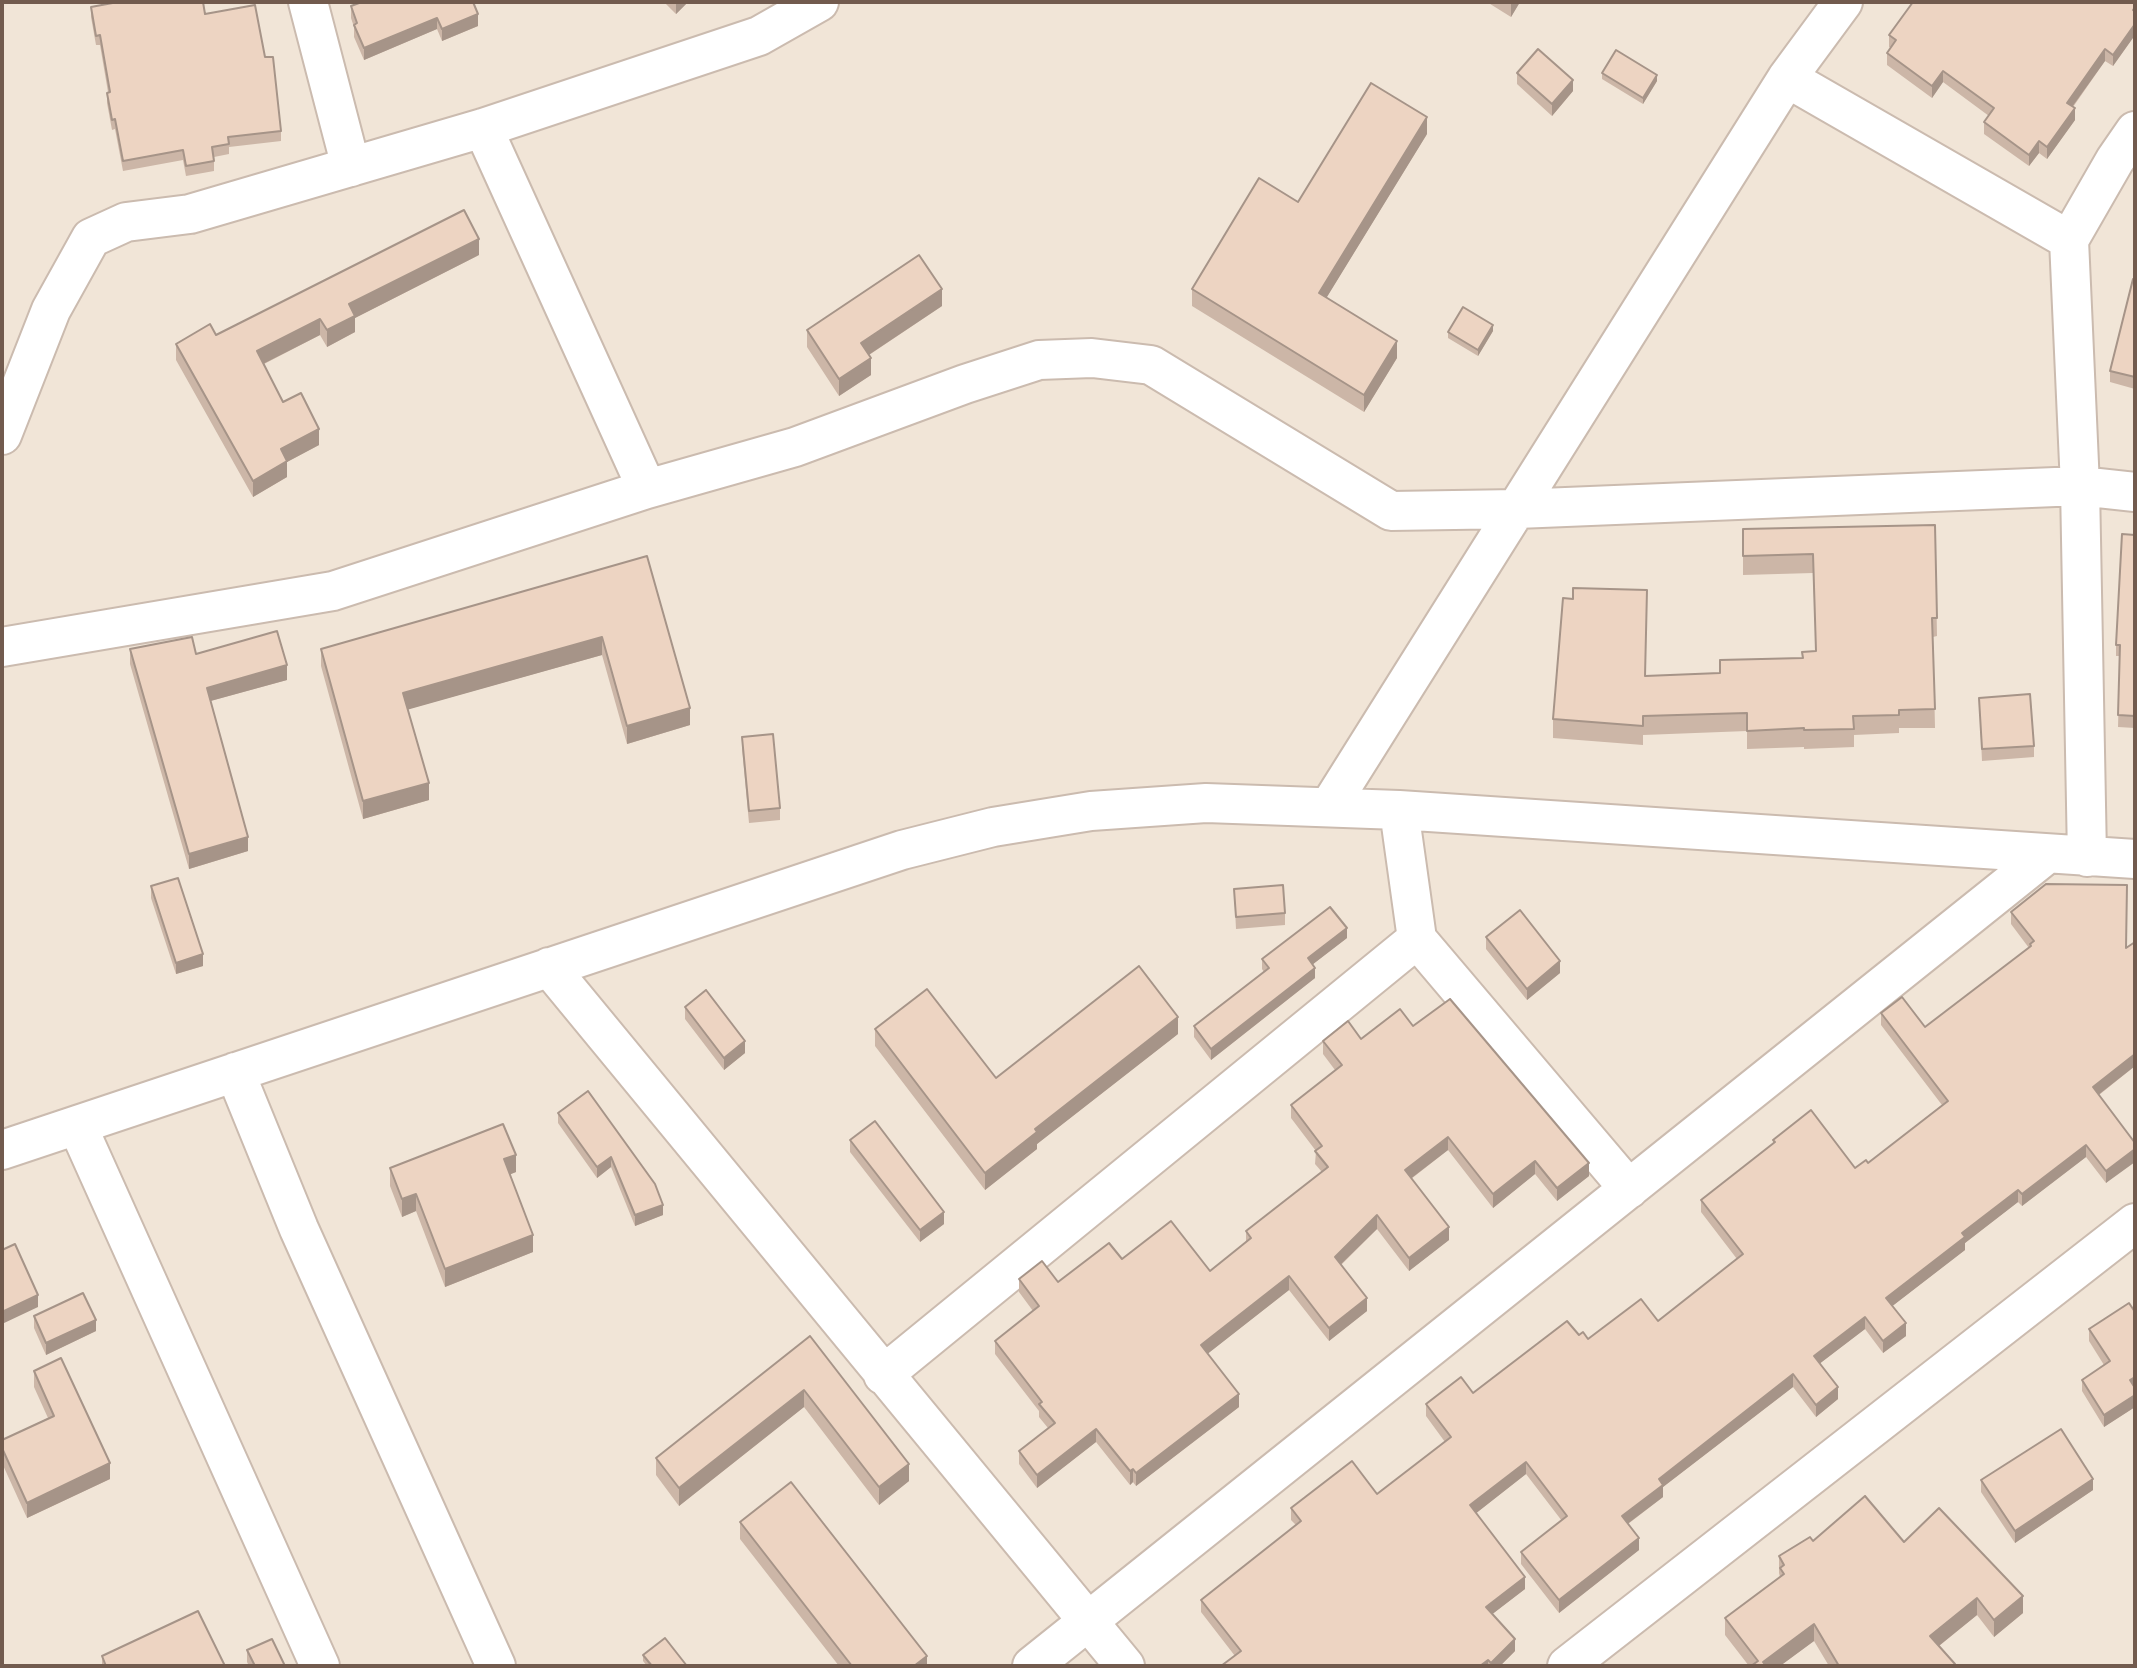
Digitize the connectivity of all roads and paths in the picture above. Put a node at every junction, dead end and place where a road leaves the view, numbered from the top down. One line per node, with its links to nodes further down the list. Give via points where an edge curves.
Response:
1 (308, 2): 7 (street)
2 (819, 2): 5 (street, via 759,36)
3 (1843, 2): 4 (street)
4 (1787, 78): 8 (street); 13 (street)
5 (483, 128): 7 (street); 11 (street)
6 (2129, 151): 8 (street)
7 (351, 167): 9 (street, via 190,214 126,222 91,238 51,310)
8 (2069, 240): 10 (street)
9 (2, 435)
10 (2080, 486): 12 (street); 13 (street); 18 (street)
11 (648, 489): 13 (street, via 795,447 1039,360 1092,358 1151,365 1391,511); 14 (street, via 332,591)
12 (2135, 492)
13 (1517, 509): 15 (street)
14 (2, 647)
15 (1329, 807): 16 (street); 21 (street, via 1206,803 1091,811 993,827 902,850)
16 (1399, 810): 17 (street); 20 (street)
17 (2047, 854): 18 (street); 25 (street)
18 (2087, 857): 19 (street)
19 (2135, 859)
20 (1418, 939): 25 (street); 27 (street)
21 (549, 967): 22 (street); 27 (street)
22 (234, 1072): 23 (street); 30 (street, via 299,1229)
23 (77, 1125): 24 (street); 29 (street)
24 (3, 1147)
25 (1629, 1189): 28 (street)
26 (2135, 1223): 33 (street)
27 (883, 1375): 28 (street)
28 (1087, 1622): 31 (street); 32 (street)
29 (320, 1666)
30 (496, 1666)
31 (1032, 1666)
32 (1125, 1666)
33 (1567, 1666)

